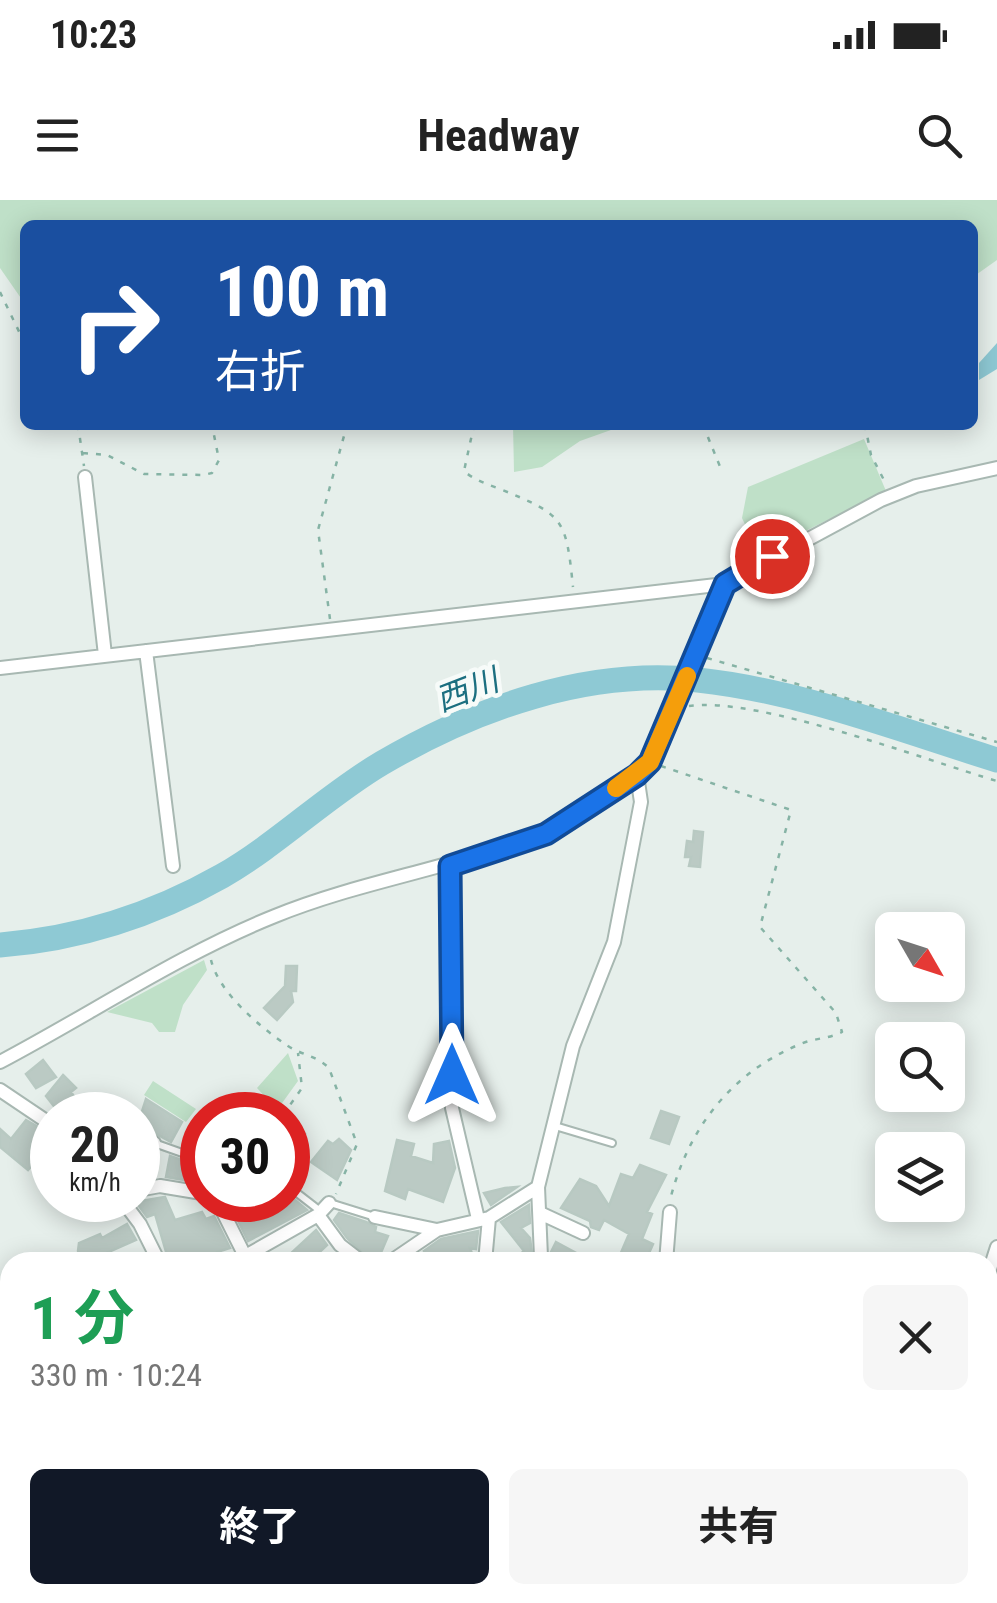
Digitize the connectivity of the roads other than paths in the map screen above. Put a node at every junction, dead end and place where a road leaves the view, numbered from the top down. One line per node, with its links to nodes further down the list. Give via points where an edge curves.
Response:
1 (997, 468): 3 (street, via 894,495)
2 (85, 477): 5 (street)
3 (725, 584): 4 (street); 7 (street, via 650,762)
4 (146, 651): 5 (street); 8 (street)
5 (105, 655): 6 (street)
6 (0, 668)
7 (637, 775): 9 (street, via 546,834); 13 (street, via 641,802 614,942 572,1046)
8 (172, 866)
9 (450, 866): 10 (street, via 309,903 209,948); 21 (street, via 452,1108)
10 (0, 1062)
11 (0, 1090): 12 (street)
12 (30, 1110)
13 (553, 1125): 14 (lane); 15 (street)
14 (612, 1143)
15 (538, 1187): 19 (street); 21 (street)
16 (310, 1201): 17 (lane)
17 (322, 1209): 20 (lane); 28 (street); 29 (street)
18 (670, 1212): 33 (street)
19 (542, 1214): 25 (street); 32 (street)
20 (375, 1217): 24 (street)
21 (483, 1218): 24 (street); 31 (street)
22 (138, 1222): 26 (street)
23 (226, 1222): 27 (street)
24 (437, 1230): 30 (street)
25 (584, 1233)
26 (154, 1252)
27 (238, 1252)
28 (250, 1252)
29 (350, 1252)
30 (405, 1252)
31 (485, 1252)
32 (541, 1252)
33 (667, 1252)

